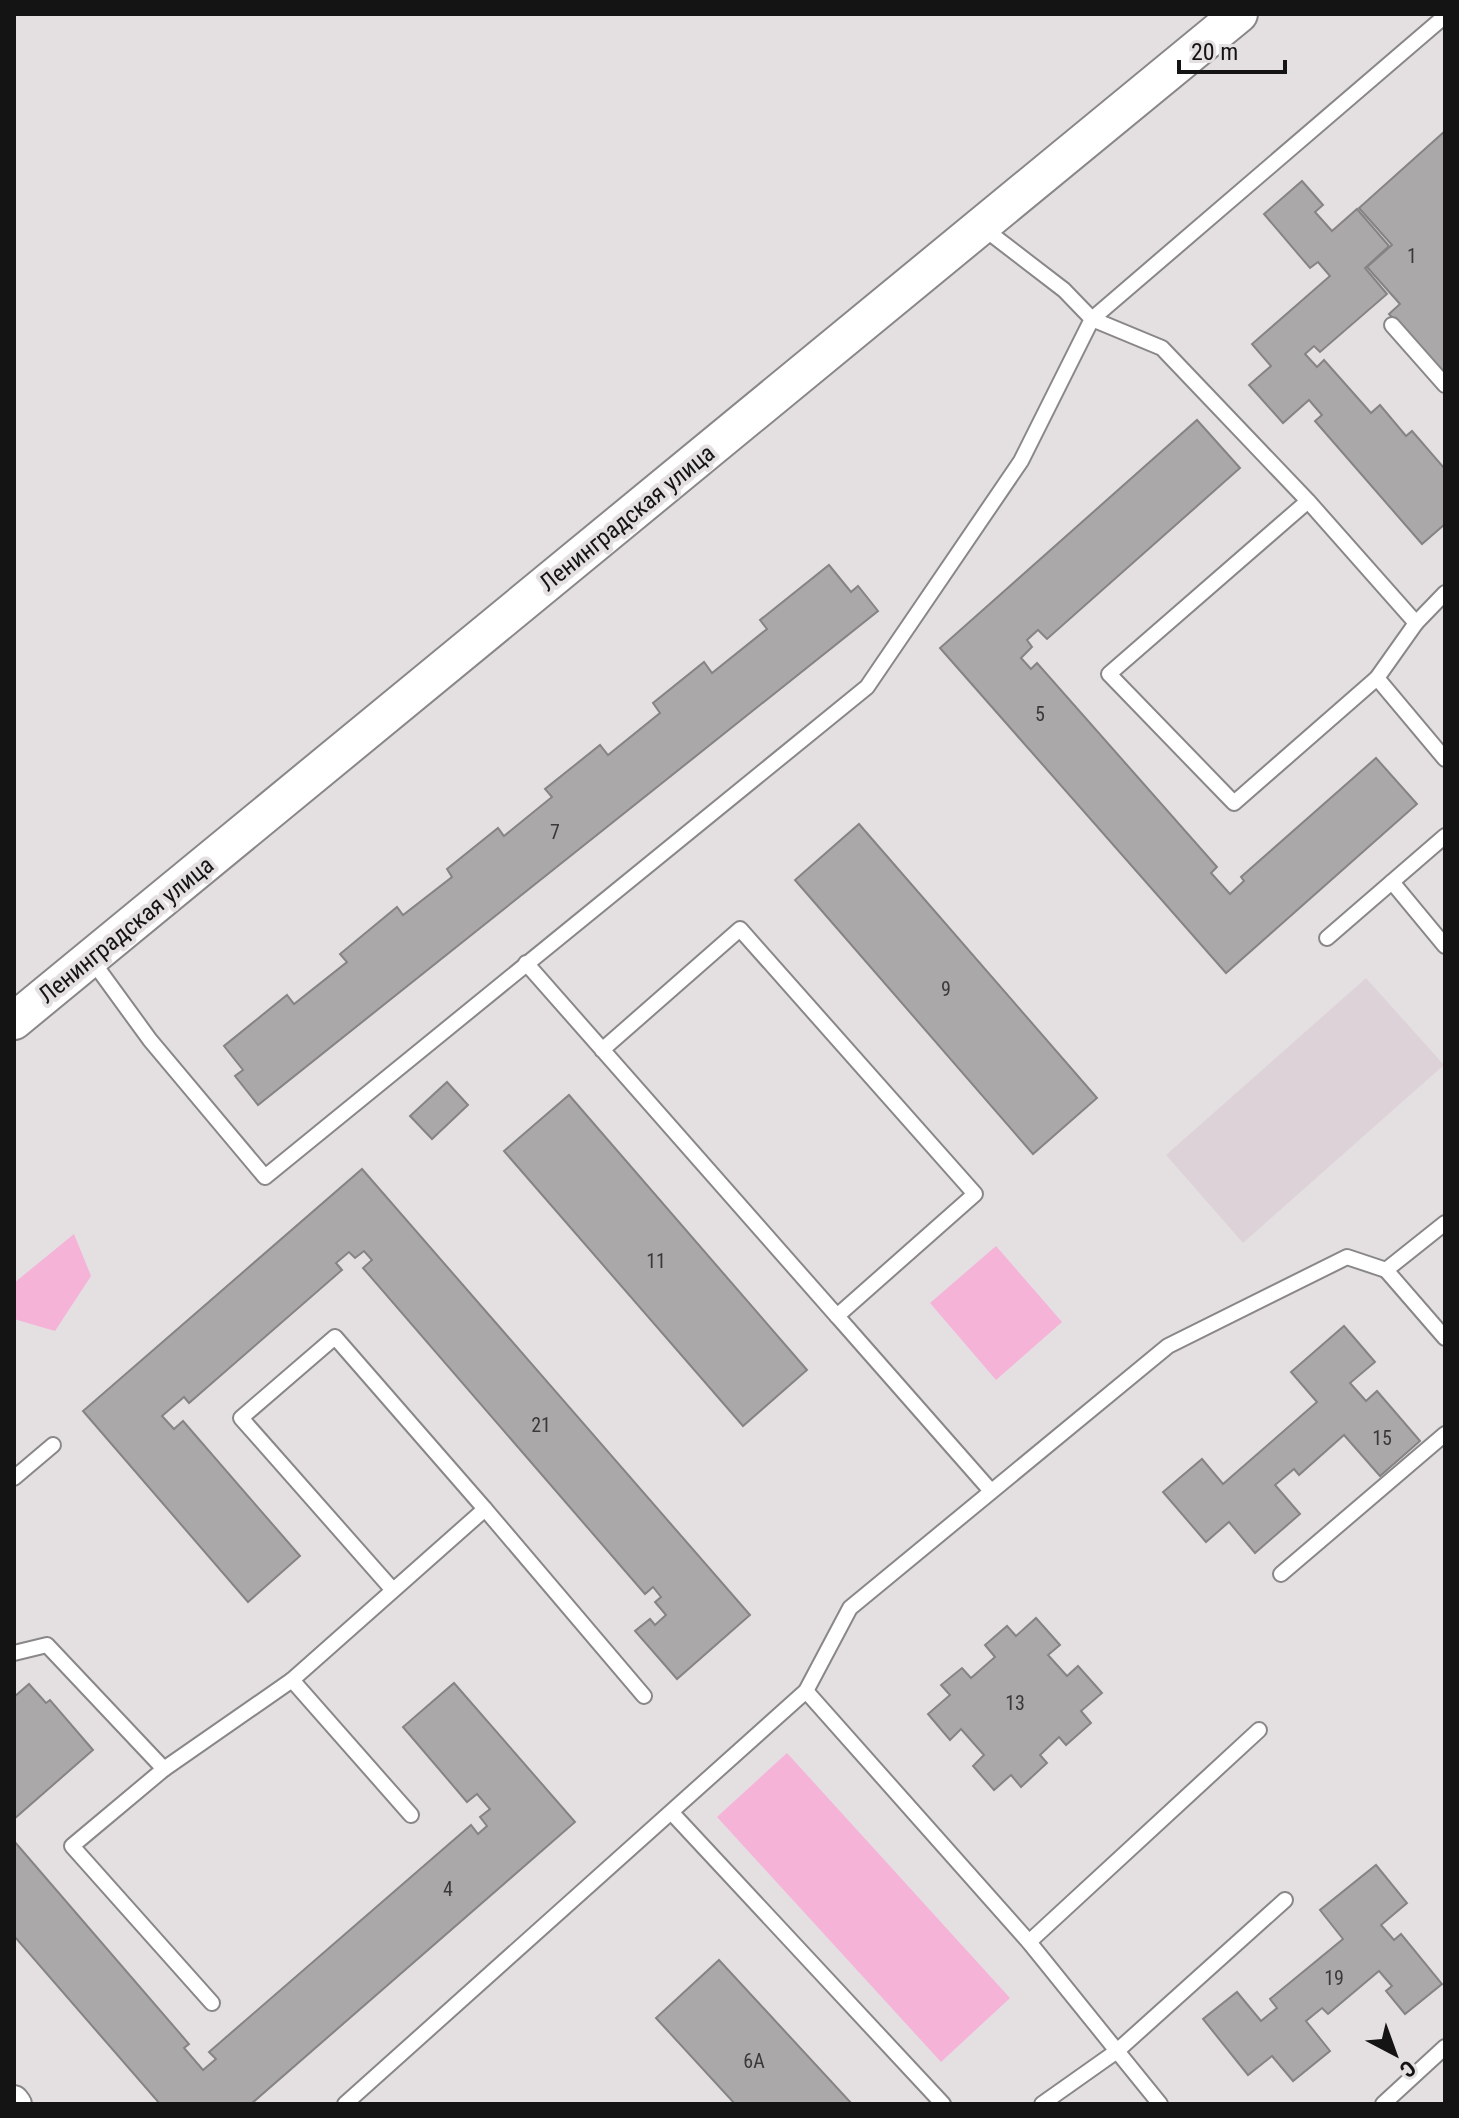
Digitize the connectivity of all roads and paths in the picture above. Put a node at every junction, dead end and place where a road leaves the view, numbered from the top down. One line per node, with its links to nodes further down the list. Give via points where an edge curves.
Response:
1 (1239, 14): 3 (street, Ленинградская улица)
2 (1445, 16): 4 (lane)
3 (981, 227): 4 (lane, via 1064,290); 16 (street, Ленинградская улица)
4 (1092, 319): 7 (lane, via 1162,348); 17 (lane, via 1021,461 867,687)
5 (1392, 325): 6 (lane)
6 (1445, 385)
7 (1308, 501): 9 (lane); 10 (lane, via 1109,674 1234,803)
8 (1445, 593): 9 (lane)
9 (1416, 623): 10 (lane)
10 (1377, 678): 11 (lane)
11 (1445, 759)
12 (1445, 836): 13 (lane)
13 (1392, 882): 14 (lane); 15 (lane)
14 (1327, 938)
15 (1445, 946)
16 (91, 958): 17 (lane, via 150,1040 265,1177); 18 (street, Ленинградская улица)
17 (526, 963): 19 (lane)
18 (14, 1021)
19 (602, 1050): 22 (lane); 22 (lane, via 740,929 975,1194)
20 (1445, 1223): 21 (lane)
21 (1386, 1270): 23 (lane); 27 (lane, via 1347,1257 1168,1346)
22 (837, 1316): 27 (lane)
23 (1445, 1338)
24 (1445, 1434): 29 (lane)
25 (53, 1445): 26 (lane)
26 (14, 1478)
27 (991, 1491): 33 (lane, via 850,1608)
28 (485, 1509): 30 (lane); 30 (lane, via 335,1337 241,1418); 34 (lane)
29 (1281, 1574)
30 (392, 1589): 32 (lane)
31 (14, 1653): 36 (lane, via 47,1645)
32 (292, 1680): 36 (lane); 38 (lane)
33 (806, 1691): 37 (lane); 40 (lane)
34 (644, 1696)
35 (1259, 1730): 40 (lane)
36 (164, 1769): 41 (lane, via 72,1846)
37 (672, 1813): 44 (lane); 45 (lane)
38 (411, 1815)
39 (1285, 1900): 43 (lane)
40 (1029, 1942): 43 (lane)
41 (212, 2003)
42 (1445, 2047): 48 (lane)
43 (1117, 2051): 46 (lane); 47 (lane)
44 (345, 2104)
45 (943, 2104)
46 (1042, 2104)
47 (1160, 2104)
48 (1383, 2104)

